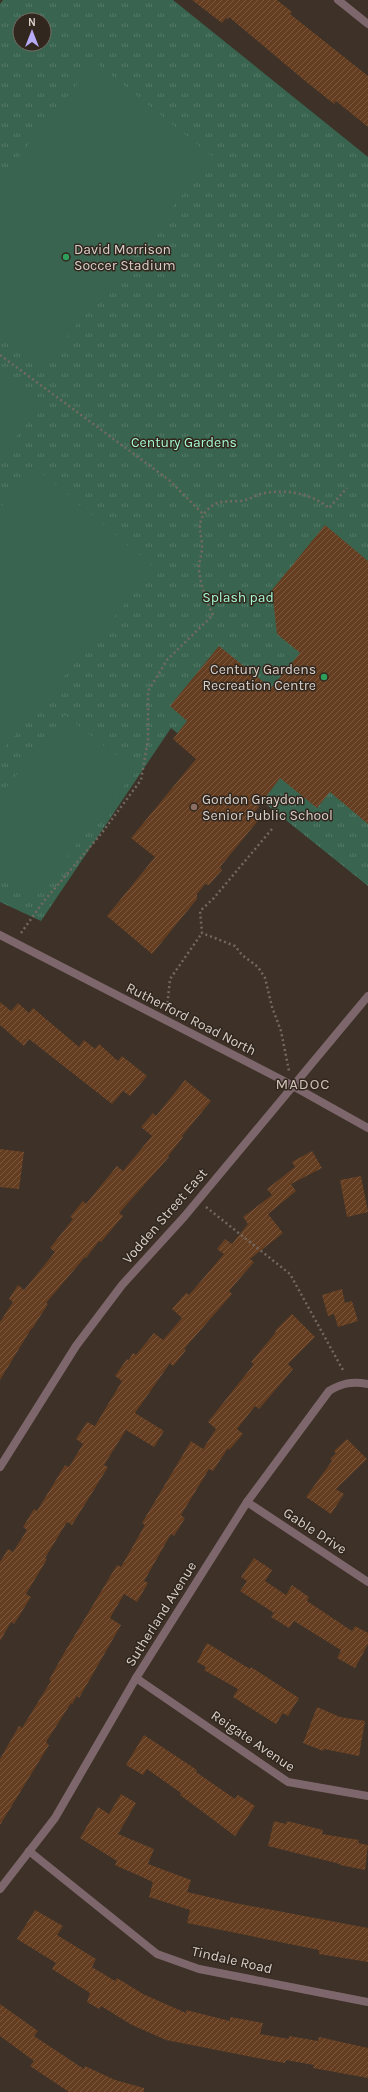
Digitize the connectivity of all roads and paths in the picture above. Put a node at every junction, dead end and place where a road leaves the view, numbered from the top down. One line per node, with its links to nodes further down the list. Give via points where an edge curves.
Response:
1 (338, 0): 2 (street)
2 (368, 24)
3 (0, 355): 5 (path, via 168,480)
4 (347, 488): 5 (path, via 328,508 318,499 292,492 265,493 240,501 220,502)
5 (204, 515): 9 (path, via 200,524 200,568 203,592 213,615 167,660 148,691 148,740 141,780)
6 (272, 828): 7 (path, via 200,911)
7 (202, 933): 11 (path, via 170,979); 12 (path, via 235,946 258,967 265,978 281,1031)
8 (0, 935): 9 (street, Rutherford Road North)
9 (14, 942): 11 (street, Rutherford Road North)
10 (368, 996): 12 (street, Vodden Street East)
11 (165, 1020): 12 (street, Rutherford Road North)
12 (292, 1087): 13 (street, Rutherford Road North); 14 (street, Vodden Street East)
13 (368, 1128)
14 (198, 1200): 15 (path, via 290,1274); 17 (street, Vodden Street East, via 122,1285 76,1346)
15 (349, 1382): 16 (street, Sutherland Avenue); 18 (street, Sutherland Avenue, via 329,1391)
16 (368, 1384)
17 (0, 1467)
18 (247, 1502): 19 (street, Gable Drive); 20 (street, Sutherland Avenue)
19 (368, 1582)
20 (136, 1678): 21 (street, Reigate Avenue, via 288,1782); 22 (street, Sutherland Avenue, via 55,1818)
21 (368, 1796)
22 (30, 1851): 23 (street, Sutherland Avenue); 24 (street, Tindale Road, via 157,1954 199,1969)
23 (0, 1889)
24 (368, 2002)

